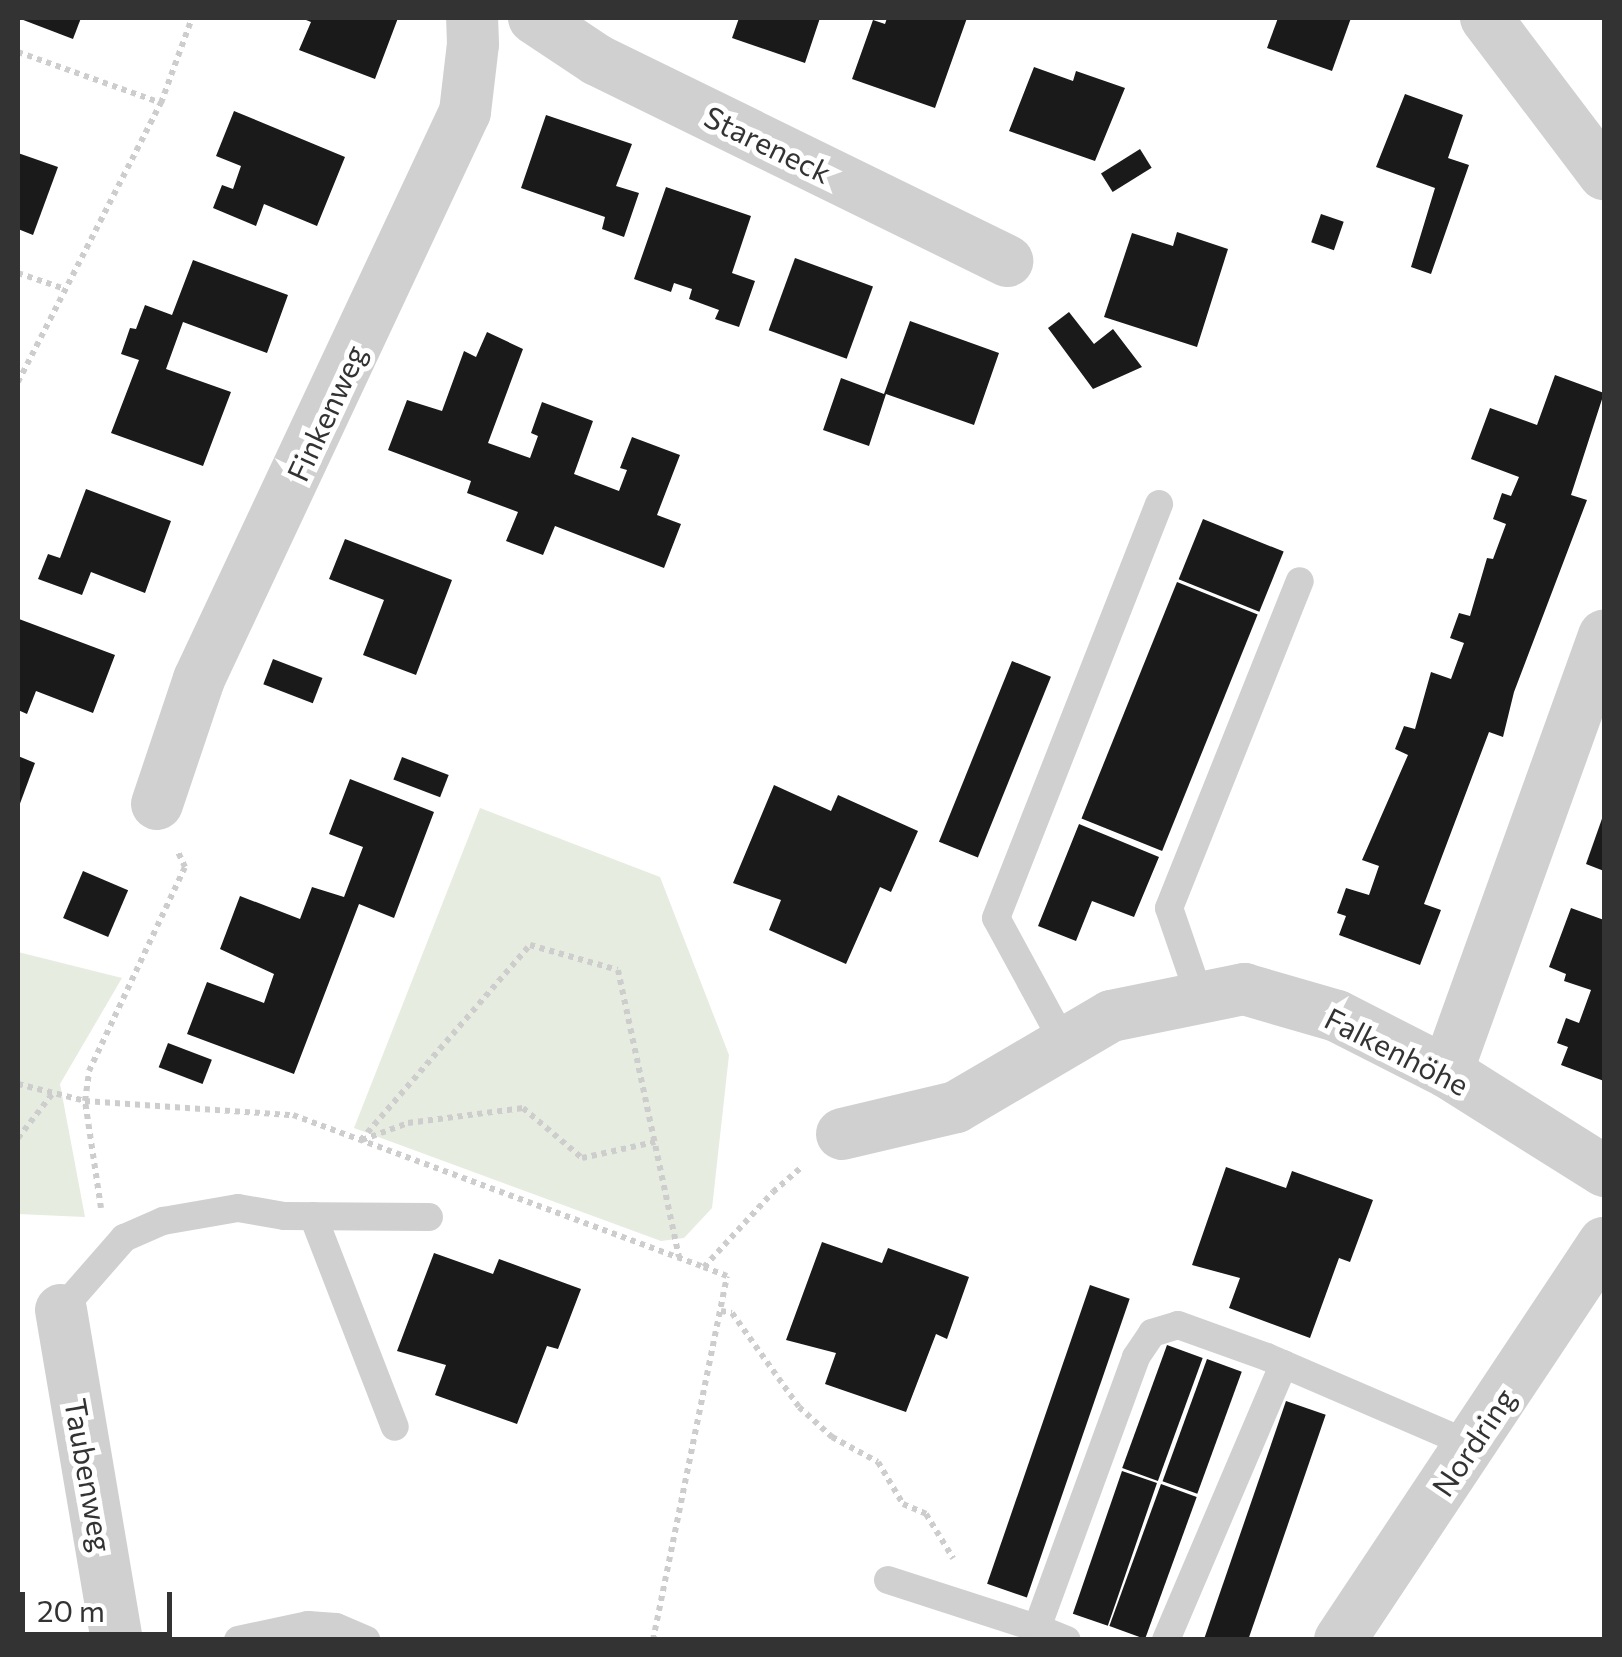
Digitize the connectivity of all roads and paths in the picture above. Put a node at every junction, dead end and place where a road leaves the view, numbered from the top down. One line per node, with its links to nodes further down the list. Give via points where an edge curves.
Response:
1 (192, 18): 6 (path)
2 (472, 18): 15 (street, Finkenweg, via 465,112 199,679)
3 (534, 18): 8 (street, Stareneck, via 597,60)
4 (1486, 18): 7 (street)
5 (18, 52): 6 (path)
6 (161, 103): 10 (path)
7 (1604, 174)
8 (1007, 261)
9 (18, 273): 10 (path)
10 (65, 289): 11 (path)
11 (18, 382)
12 (1159, 504): 17 (lane, via 996,918)
13 (1300, 581): 16 (lane, via 1169,908)
14 (1604, 635): 18 (street)
15 (156, 804): 21 (path, via 185,867 89,1070)
16 (1200, 998): 17 (street, Falkenhöhe, via 1111,1016); 18 (street, Falkenhöhe, via 1244,989 1337,1016)
17 (1064, 1044): 22 (street, Falkenhöhe, via 956,1107)
18 (1447, 1072): 26 (street, Falkenhöhe)
19 (18, 1084): 20 (path)
20 (52, 1093): 21 (path); 23 (path)
21 (85, 1101): 24 (path, via 293,1115); 27 (path)
22 (842, 1134): 32 (path, via 773,1192)
23 (18, 1138)
24 (361, 1140): 25 (path, via 408,1122 523,1108 582,1158); 25 (path, via 530,945 618,970); 31 (path)
25 (655, 1142): 31 (path)
26 (1604, 1170)
27 (103, 1204)
28 (313, 1216): 29 (lane); 33 (lane, via 238,1208 163,1221 124,1238); 36 (lane)
29 (429, 1217)
30 (1604, 1244): 37 (street, Nordring)
31 (680, 1258): 32 (path)
32 (704, 1267): 34 (path, via 727,1276)
33 (61, 1310): 41 (street, Taubenweg)
34 (721, 1311): 39 (path, via 732,1314 799,1407 832,1437 867,1452 904,1504 926,1514); 44 (path)
35 (1284, 1364): 37 (lane); 40 (lane, via 1178,1325 1152,1333 1136,1357); 46 (lane)
36 (394, 1427)
37 (1471, 1444): 47 (street, Nordring)
38 (888, 1580): 39 (lane)
39 (986, 1612): 40 (lane)
40 (1037, 1628): 45 (lane)
41 (117, 1640)
42 (238, 1640): 43 (lane, via 308,1625 336,1627)
43 (366, 1640)
44 (653, 1640)
45 (1066, 1640)
46 (1166, 1640)
47 (1340, 1640)

